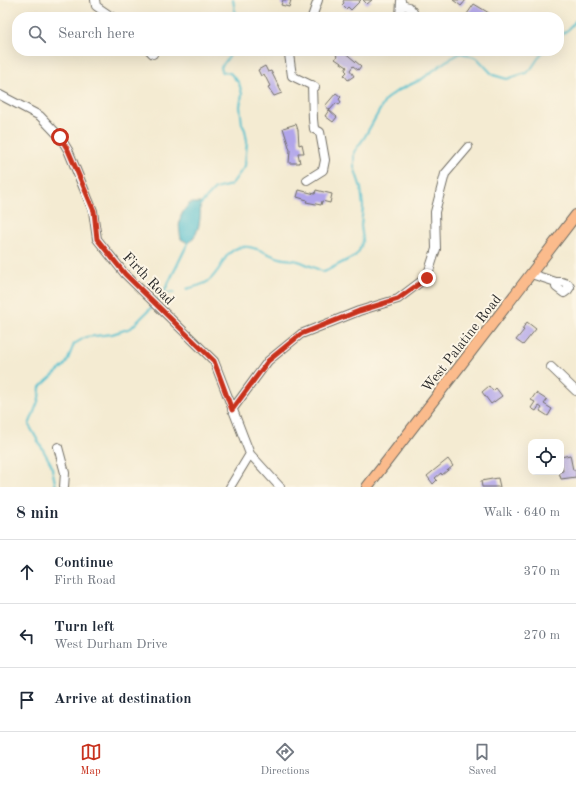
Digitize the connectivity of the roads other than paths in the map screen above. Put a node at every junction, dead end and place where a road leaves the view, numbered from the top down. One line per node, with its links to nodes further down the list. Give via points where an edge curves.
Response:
1 (95, 0): 4 (street, via 96,6)
2 (318, 0): 5 (street)
3 (401, 2): 6 (street); 7 (street)
4 (105, 12)
5 (314, 12)
6 (400, 12)
7 (413, 12)
8 (289, 56): 11 (street, via 292,76 314,86 314,129 320,132 325,160 323,170)
9 (0, 95): 17 (street, Firth Road, via 40,116 60,137 94,211 97,239 125,274 214,361)
10 (468, 147): 17 (street, via 445,174 435,212 436,249 427,278 398,299 301,334 268,361)
11 (307, 180)
12 (574, 221): 13 (main road, West Palatine Road)
13 (531, 274): 14 (street); 23 (main road, West Palatine Road)
14 (556, 282)
15 (551, 367): 16 (street)
16 (576, 391)
17 (232, 410): 19 (street, Firth Road)
18 (58, 447): 20 (street, via 65,473)
19 (250, 454): 21 (street); 22 (street, Firth Road)
20 (64, 487)
21 (230, 487)
22 (280, 487)
23 (367, 487)

